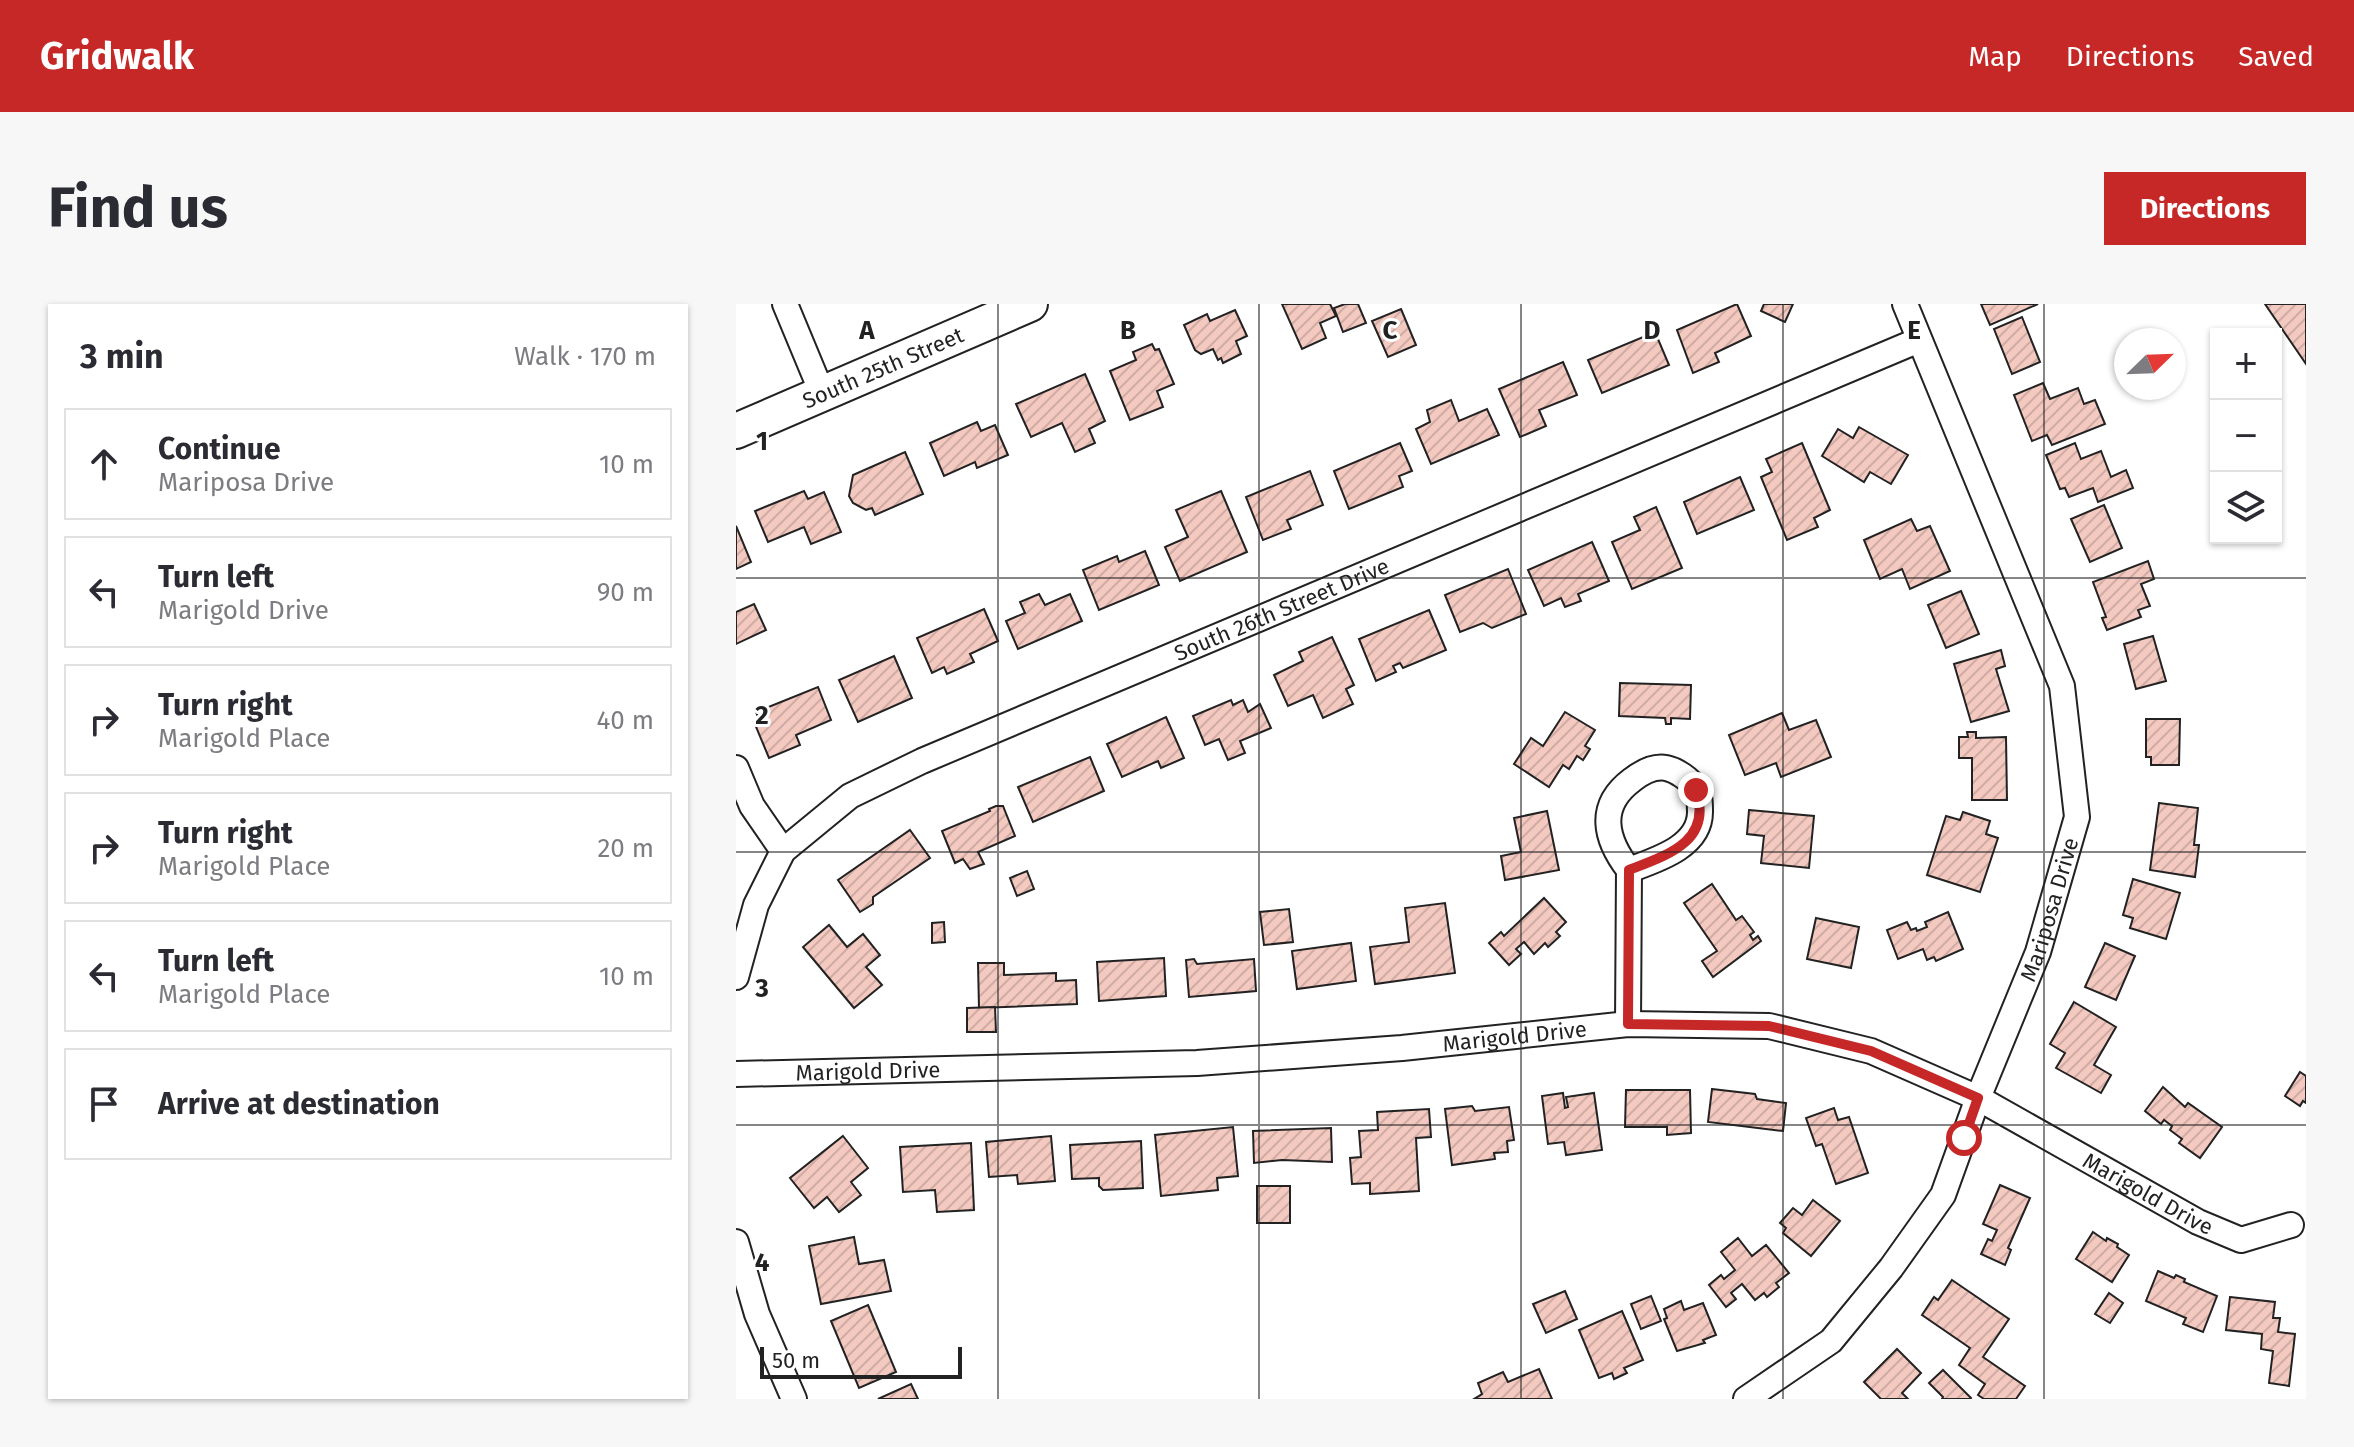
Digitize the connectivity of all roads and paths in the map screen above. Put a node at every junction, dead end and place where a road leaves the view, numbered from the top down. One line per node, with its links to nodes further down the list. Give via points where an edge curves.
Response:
1 (785, 304): 5 (street)
2 (1030, 304): 5 (main road, South 25th Street)
3 (1905, 304): 4 (street, Mariposa Drive)
4 (1919, 340): 8 (street, South 26th Street Drive, via 922,761 850,796); 13 (street, Mariposa Drive, via 2062,686 2077,817 2038,952)
5 (822, 393): 6 (main road, South 25th Street)
6 (736, 431)
7 (736, 768): 8 (street, via 752,806)
8 (783, 851): 10 (street, South 26th Street Drive, via 756,905)
9 (1629, 870): 11 (street)
10 (736, 977)
11 (1628, 1024): 12 (street, Marigold Drive, via 1197,1063); 13 (street, Marigold Drive, via 1769,1026 1871,1051)
12 (736, 1074)
13 (1978, 1098): 14 (street, Marigold Drive, via 2198,1222 2241,1240); 17 (street, Mariposa Drive, via 1943,1195 1891,1268 1831,1341)
14 (2291, 1225)
15 (736, 1242): 16 (street, via 757,1314)
16 (794, 1399)
17 (1746, 1399)

